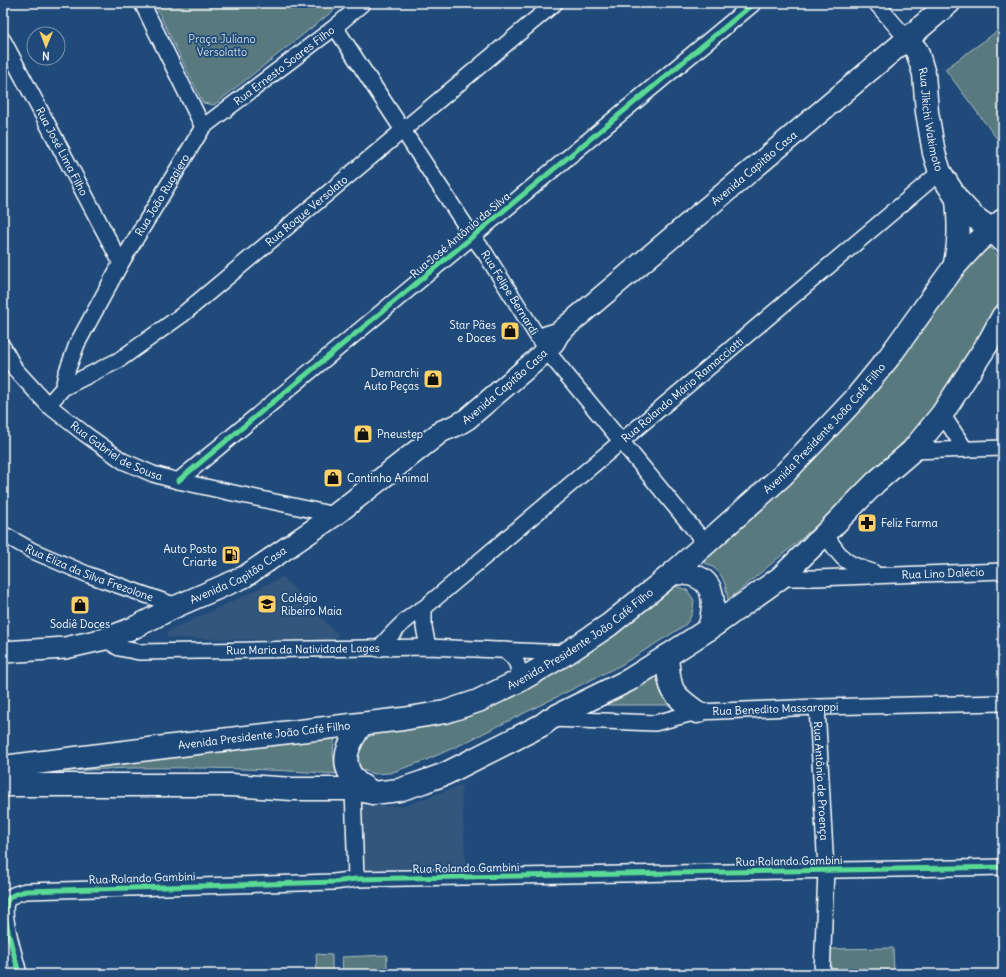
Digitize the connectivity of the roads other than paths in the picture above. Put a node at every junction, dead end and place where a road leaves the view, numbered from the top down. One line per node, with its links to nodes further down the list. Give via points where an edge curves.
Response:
1 (142, 3): 10 (street)
2 (363, 3): 7 (street, Rua Ernesto Soares Filho)
3 (555, 3): 11 (street, Rua Roque Versolato)
4 (754, 3): 15 (street, Rua José Antônio da Silva)
5 (876, 3): 8 (street)
6 (949, 3): 8 (main road, Avenida Capitão Casa)
7 (335, 27): 10 (street, Rua Ernesto Soares Filho); 11 (street, Rua Felipe Bernardi)
8 (907, 39): 12 (main road, Rua Jikichi Wakimoto, via 917,52 924,74 927,112); 19 (main road, Avenida Capitão Casa)
9 (3, 40): 16 (street, Rua José Lima Filho)
10 (203, 127): 16 (street, Rua João Ruggiero)
11 (403, 129): 15 (street, Rua Felipe Bernardi); 21 (street, Rua Roque Versolato, via 182,315 119,360)
12 (940, 172): 13 (main road, Rua Jikichi Wakimoto); 24 (street, Rua Rolando Mário Ramacciotti)
13 (957, 198): 14 (main road, Rua Jikichi Wakimoto, via 974,217); 17 (main road, via 959,235)
14 (999, 231): 17 (main road, Avenida Presidente João Café Filho, via 976,243)
15 (473, 237): 19 (street, Rua Felipe Bernardi); 28 (street, Rua José Antônio da Silva)
16 (121, 263): 21 (street, Rua João Ruggiero, via 77,344)
17 (954, 267): 32 (main road, Avenida Presidente João Café Filho, via 854,400 783,475)
18 (1003, 316): 23 (main road)
19 (543, 345): 24 (street, Rua Felipe Bernardi); 29 (main road, Avenida Capitão Casa, via 524,352 458,410 442,431)
20 (3, 347): 22 (street, Rua Gabriel de Sousa, via 15,369)
21 (63, 388): 22 (street, Rua Roque Versolato)
22 (48, 405): 28 (street, Rua Gabriel de Sousa, via 122,461)
23 (942, 414): 26 (street); 27 (main road)
24 (621, 442): 32 (street, Rua Felipe Bernardi); 38 (street, Rua Rolando Mário Ramacciotti)
25 (1003, 448): 26 (street)
26 (964, 449): 27 (street)
27 (912, 451): 31 (main road, via 876,482)
28 (178, 481): 29 (street, Rua Gabriel de Sousa)
29 (335, 515): 37 (main road, Avenida Capitão Casa, via 244,577)
30 (3, 534): 37 (street, Rua Eliza da Silva Frezolone, via 33,551 89,575)
31 (825, 534): 35 (street, Rua Lino Dalécio, via 840,557 849,563); 36 (main road)
32 (706, 544): 34 (main road, Avenida Presidente João Café Filho)
33 (1003, 571): 35 (street, Rua Lino Dalécio)
34 (673, 573): 39 (main road, via 696,576 710,587 713,600); 45 (main road, Avenida Presidente João Café Filho, via 608,625)
35 (883, 575): 36 (street, Rua Lino Dalécio)
36 (780, 578): 39 (main road)
37 (177, 606): 40 (main road, Avenida Capitão Casa)
38 (424, 608): 41 (street); 42 (street, Rua Rolando Mário Ramacciotti, via 402,623)
39 (709, 629): 46 (main road)
40 (105, 639): 42 (street, Rua Maria da Natividade Lages, via 120,648 139,652); 44 (main road, Avenida Capitão Casa, via 65,648)
41 (428, 647): 42 (street, Rua Maria da Natividade Lages); 43 (street, Rua Maria da Natividade Lages)
42 (378, 649)
43 (504, 650): 45 (street, Rua Maria da Natividade Lages); 47 (street, via 519,666)
44 (3, 652)
45 (567, 653): 47 (main road, Avenida Presidente João Café Filho)
46 (667, 656): 50 (main road, via 669,680 673,691 680,700); 51 (main road, via 629,680)
47 (519, 681): 52 (main road, Avenida Presidente João Café Filho, via 478,701 444,712)
48 (1003, 703): 49 (street, Rua Benedito Massaroppi)
49 (817, 707): 50 (street, Rua Benedito Massaroppi); 57 (street, Rua Antônio de Proença)
50 (697, 712): 51 (street, Rua Benedito Massaroppi, via 655,723)
51 (550, 719): 55 (main road, via 542,726 445,774 399,790)
52 (362, 724): 53 (main road, Avenida Presidente João Café Filho); 55 (main road, via 347,752 347,768)
53 (3, 767)
54 (3, 785): 55 (main road, via 231,785)
55 (363, 791): 58 (street)
56 (1003, 867): 57 (street, Rua Rolando Gambini)
57 (826, 870): 58 (street, Rua Rolando Gambini); 60 (street, Rua Antônio de Proença)
58 (356, 879): 59 (street, Rua Rolando Gambini, via 14,894 7,900 5,909)
59 (19, 974)
60 (822, 974)

